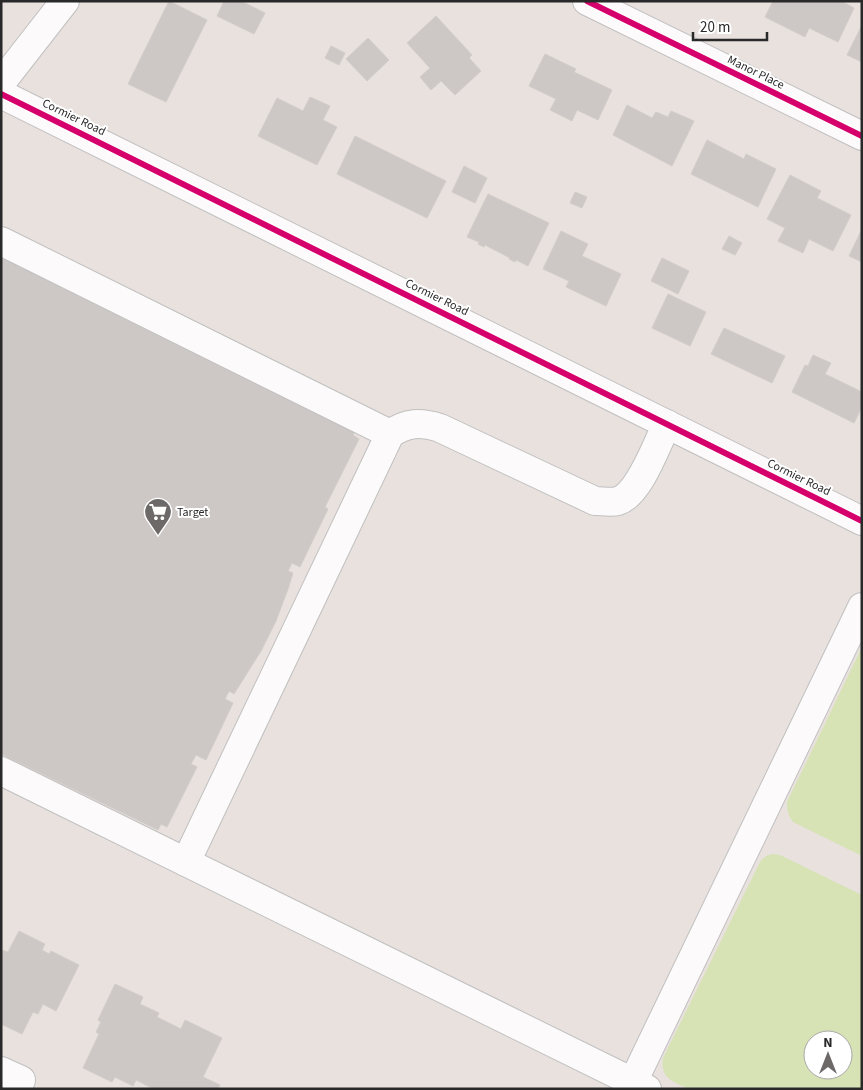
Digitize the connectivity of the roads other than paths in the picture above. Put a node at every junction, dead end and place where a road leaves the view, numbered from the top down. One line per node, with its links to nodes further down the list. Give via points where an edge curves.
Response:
1 (66, 1): 3 (street)
2 (587, 1): 5 (street, Manor Place)
3 (1, 83)
4 (1, 94): 7 (street, Cormier Road)
5 (862, 136)
6 (1, 241): 8 (street)
7 (667, 424): 8 (street, via 640,480 628,496 617,501 595,501 427,424 401,426); 9 (street, Cormier Road)
8 (390, 434): 12 (street)
9 (862, 521)
10 (862, 607): 14 (street)
11 (1, 771): 12 (street)
12 (186, 862): 14 (street)
13 (1, 1071): 15 (street, via 21,1080)
14 (640, 1085)
15 (17, 1089)

